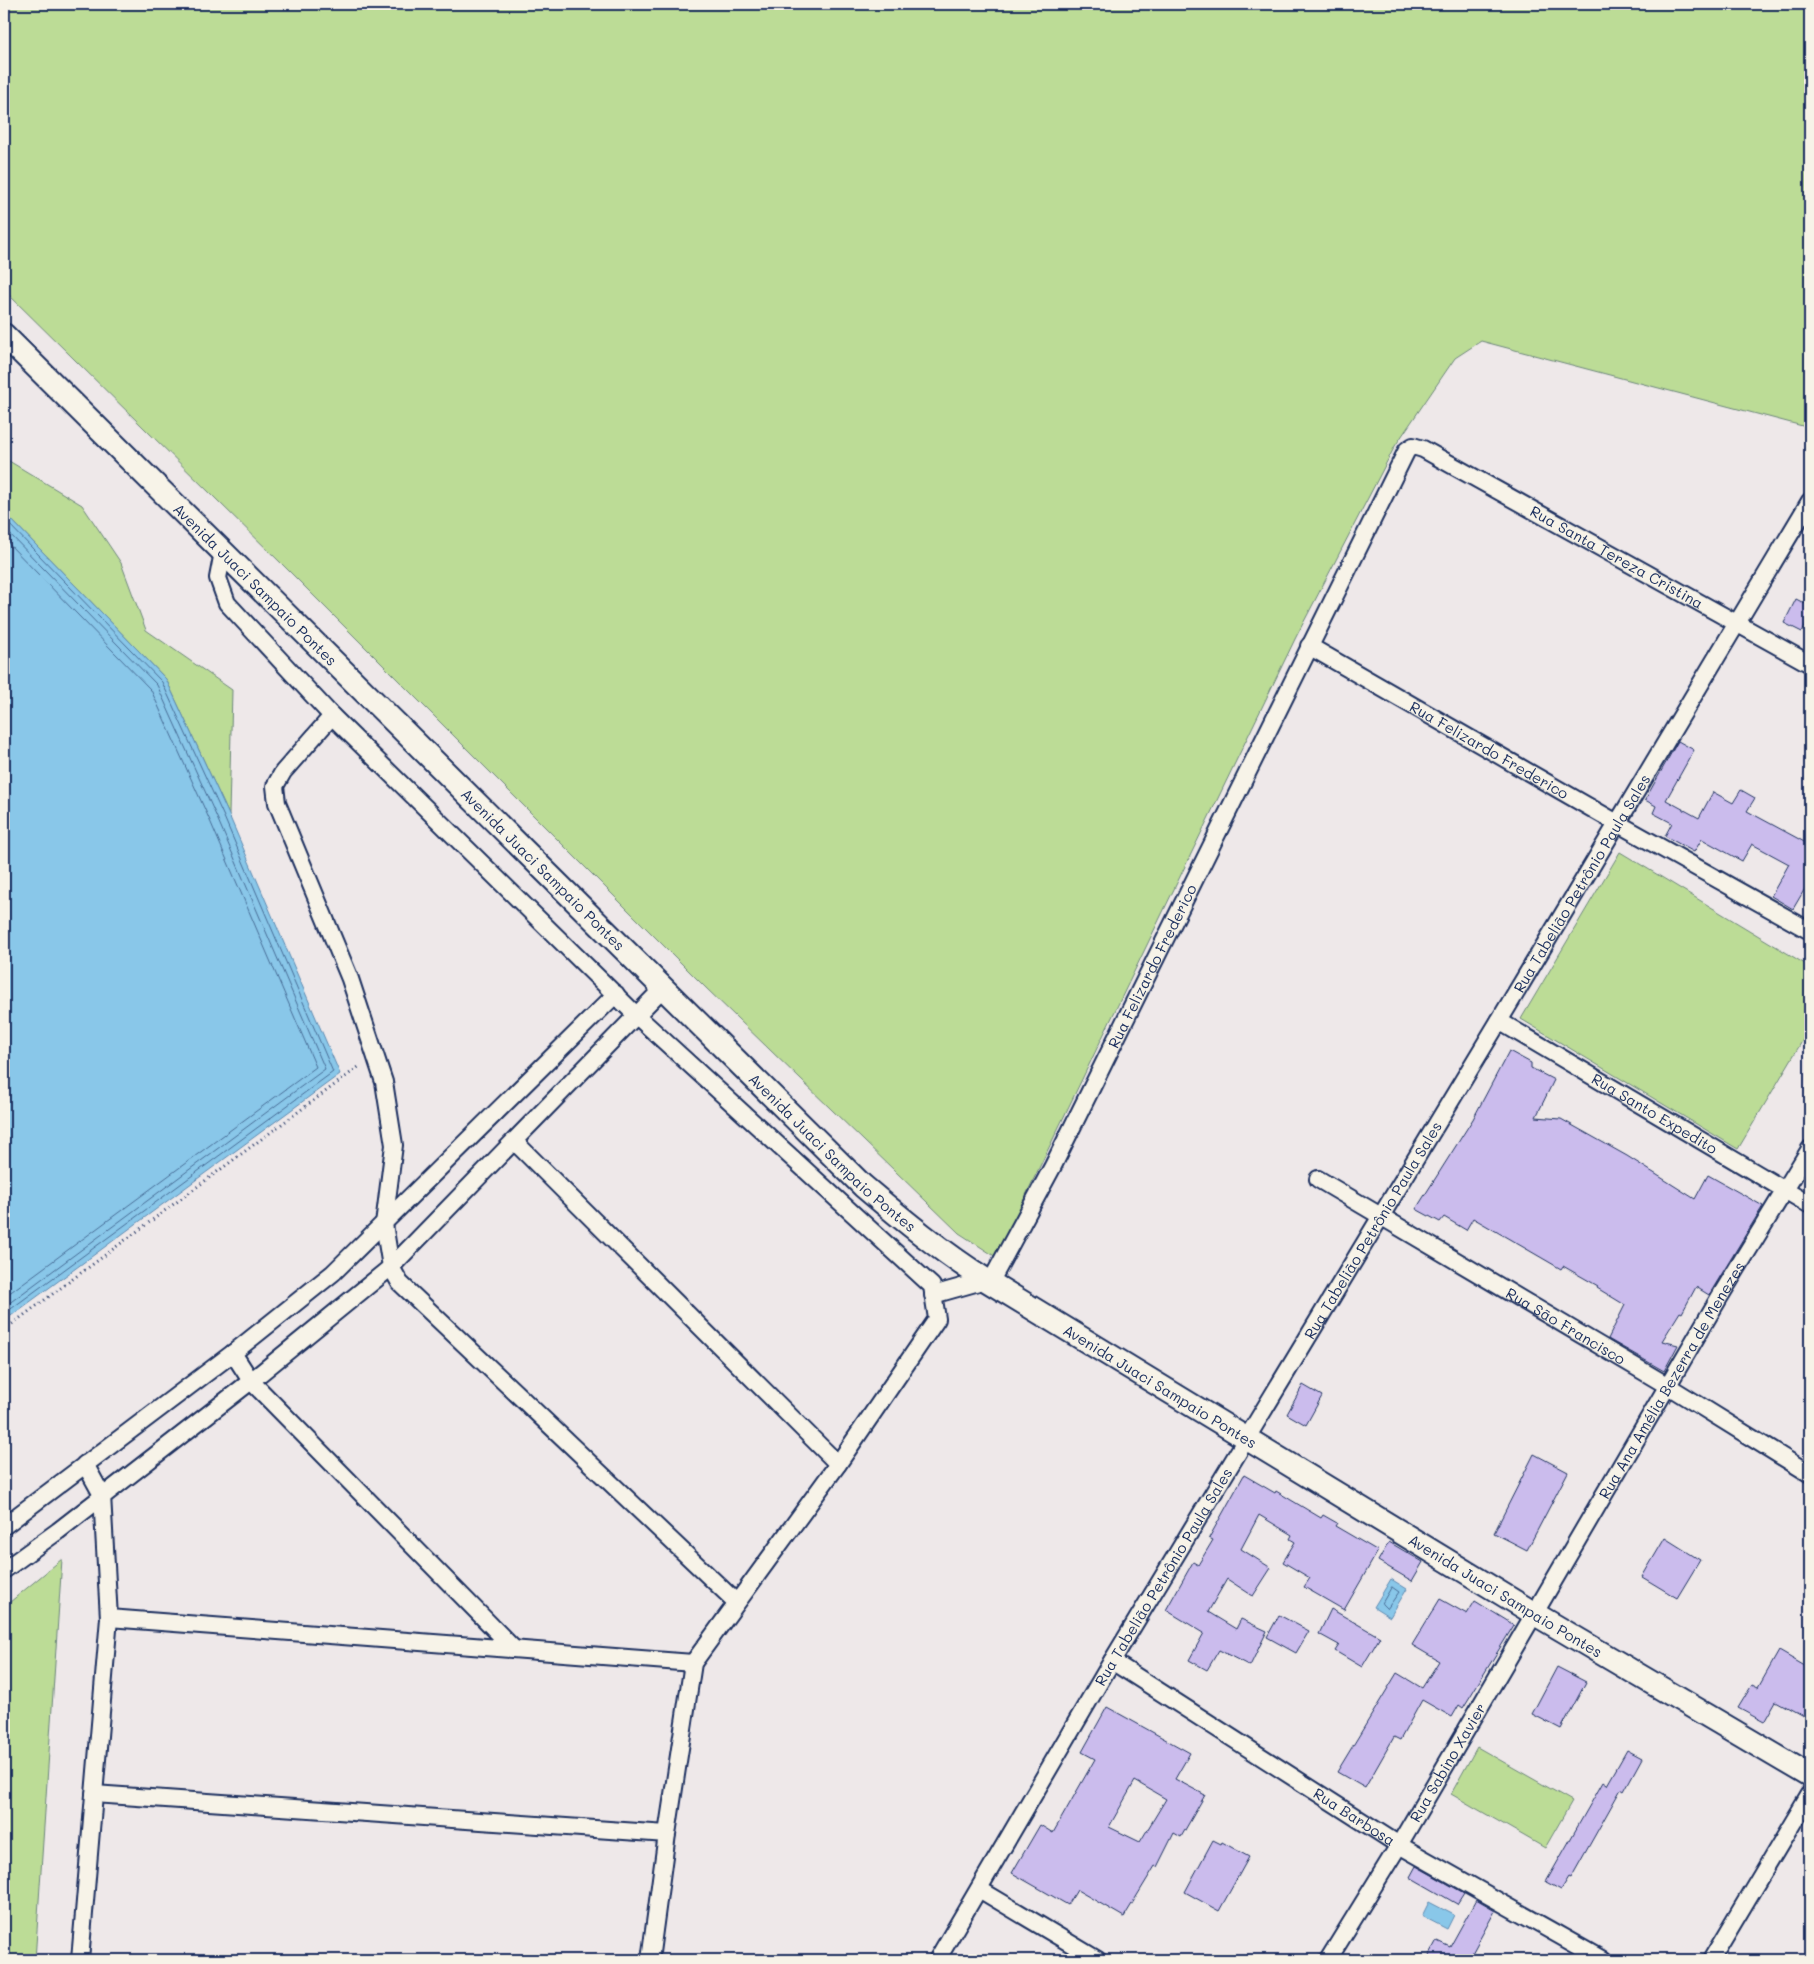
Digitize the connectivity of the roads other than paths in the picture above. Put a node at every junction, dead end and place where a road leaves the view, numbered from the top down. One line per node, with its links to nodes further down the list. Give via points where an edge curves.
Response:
1 (4, 335): 4 (main road, Avenida Juaci Sampaio Pontes)
2 (1424, 449): 5 (street, Rua Santa Tereza Cristina); 6 (street, Rua Felizardo Frederico, via 1413,446 1402,457)
3 (1810, 501): 5 (street, Rua Tabelião Petrônio Paula Sales)
4 (223, 552): 8 (street, via 218,578 227,603); 11 (main road, Avenida Juaci Sampaio Pontes)
5 (1738, 622): 7 (street, Rua Santa Tereza Cristina); 9 (street, Rua Tabelião Petrônio Paula Sales)
6 (1309, 646): 9 (street, Rua Felizardo Frederico); 23 (street, Rua Felizardo Frederico, via 1054,1166)
7 (1810, 664)
8 (332, 716): 12 (street); 21 (street, via 282,772 275,786 277,804 350,979 384,1082 394,1145)
9 (1617, 823): 10 (street); 14 (street, Rua Tabelião Petrônio Paula Sales)
10 (1810, 931)
11 (664, 987): 13 (street); 23 (main road, Avenida Juaci Sampaio Pontes, via 863,1186 947,1255)
12 (616, 994): 13 (street); 21 (street)
13 (637, 1016): 15 (street); 24 (street, via 932,1286)
14 (1500, 1021): 18 (street, Rua Santo Expedito); 20 (street, Rua Tabelião Petrônio Paula Sales)
15 (515, 1142): 22 (street); 30 (street)
16 (1810, 1149): 18 (street, Rua Ana Amélia Bezerra de Menezes)
17 (1318, 1180): 20 (street, Rua São Francisco)
18 (1786, 1190): 19 (street, Rua Santo Expedito); 27 (street, Rua Ana Amélia Bezerra de Menezes)
19 (1810, 1205)
20 (1381, 1217): 27 (street, Rua São Francisco); 28 (street, Rua Tabelião Petrônio Paula Sales)
21 (384, 1224): 22 (street); 25 (street, via 333,1273)
22 (391, 1266): 26 (street); 35 (street, via 400,1283)
23 (988, 1281): 24 (street); 28 (main road, Avenida Juaci Sampaio Pontes)
24 (933, 1295): 30 (street, via 937,1319)
25 (233, 1353): 26 (street); 29 (street)
26 (251, 1381): 32 (street); 38 (street)
27 (1668, 1386): 31 (street, Rua São Francisco); 36 (street, Rua Ana Amélia Bezerra de Menezes)
28 (1246, 1440): 36 (main road, Avenida Juaci Sampaio Pontes); 39 (street, Rua Tabelião Petrônio Paula Sales)
29 (85, 1464): 32 (street); 33 (street)
30 (838, 1464): 35 (street)
31 (1810, 1474)
32 (102, 1496): 34 (street); 37 (street)
33 (4, 1526)
34 (4, 1570)
35 (736, 1602): 40 (street)
36 (1535, 1614): 41 (main road, Avenida Juaci Sampaio Pontes); 45 (street, Rua Sabino Xavier)
37 (109, 1618): 38 (street); 42 (street)
38 (514, 1649): 40 (street)
39 (1112, 1661): 45 (street, Rua Barbosa); 46 (street, Rua Tabelião Petrônio Paula Sales)
40 (694, 1663): 44 (street)
41 (1810, 1776)
42 (94, 1794): 44 (street); 47 (street)
43 (1810, 1794): 53 (street)
44 (667, 1834): 48 (street)
45 (1399, 1845): 51 (street, Rua Sabino Xavier); 52 (street, Rua Barbosa)
46 (979, 1889): 49 (street, Rua Tabelião Petrônio Paula Sales); 50 (street)
47 (80, 1960)
48 (650, 1960)
49 (937, 1960)
50 (1098, 1960)
51 (1328, 1960)
52 (1603, 1960)
53 (1711, 1960)

